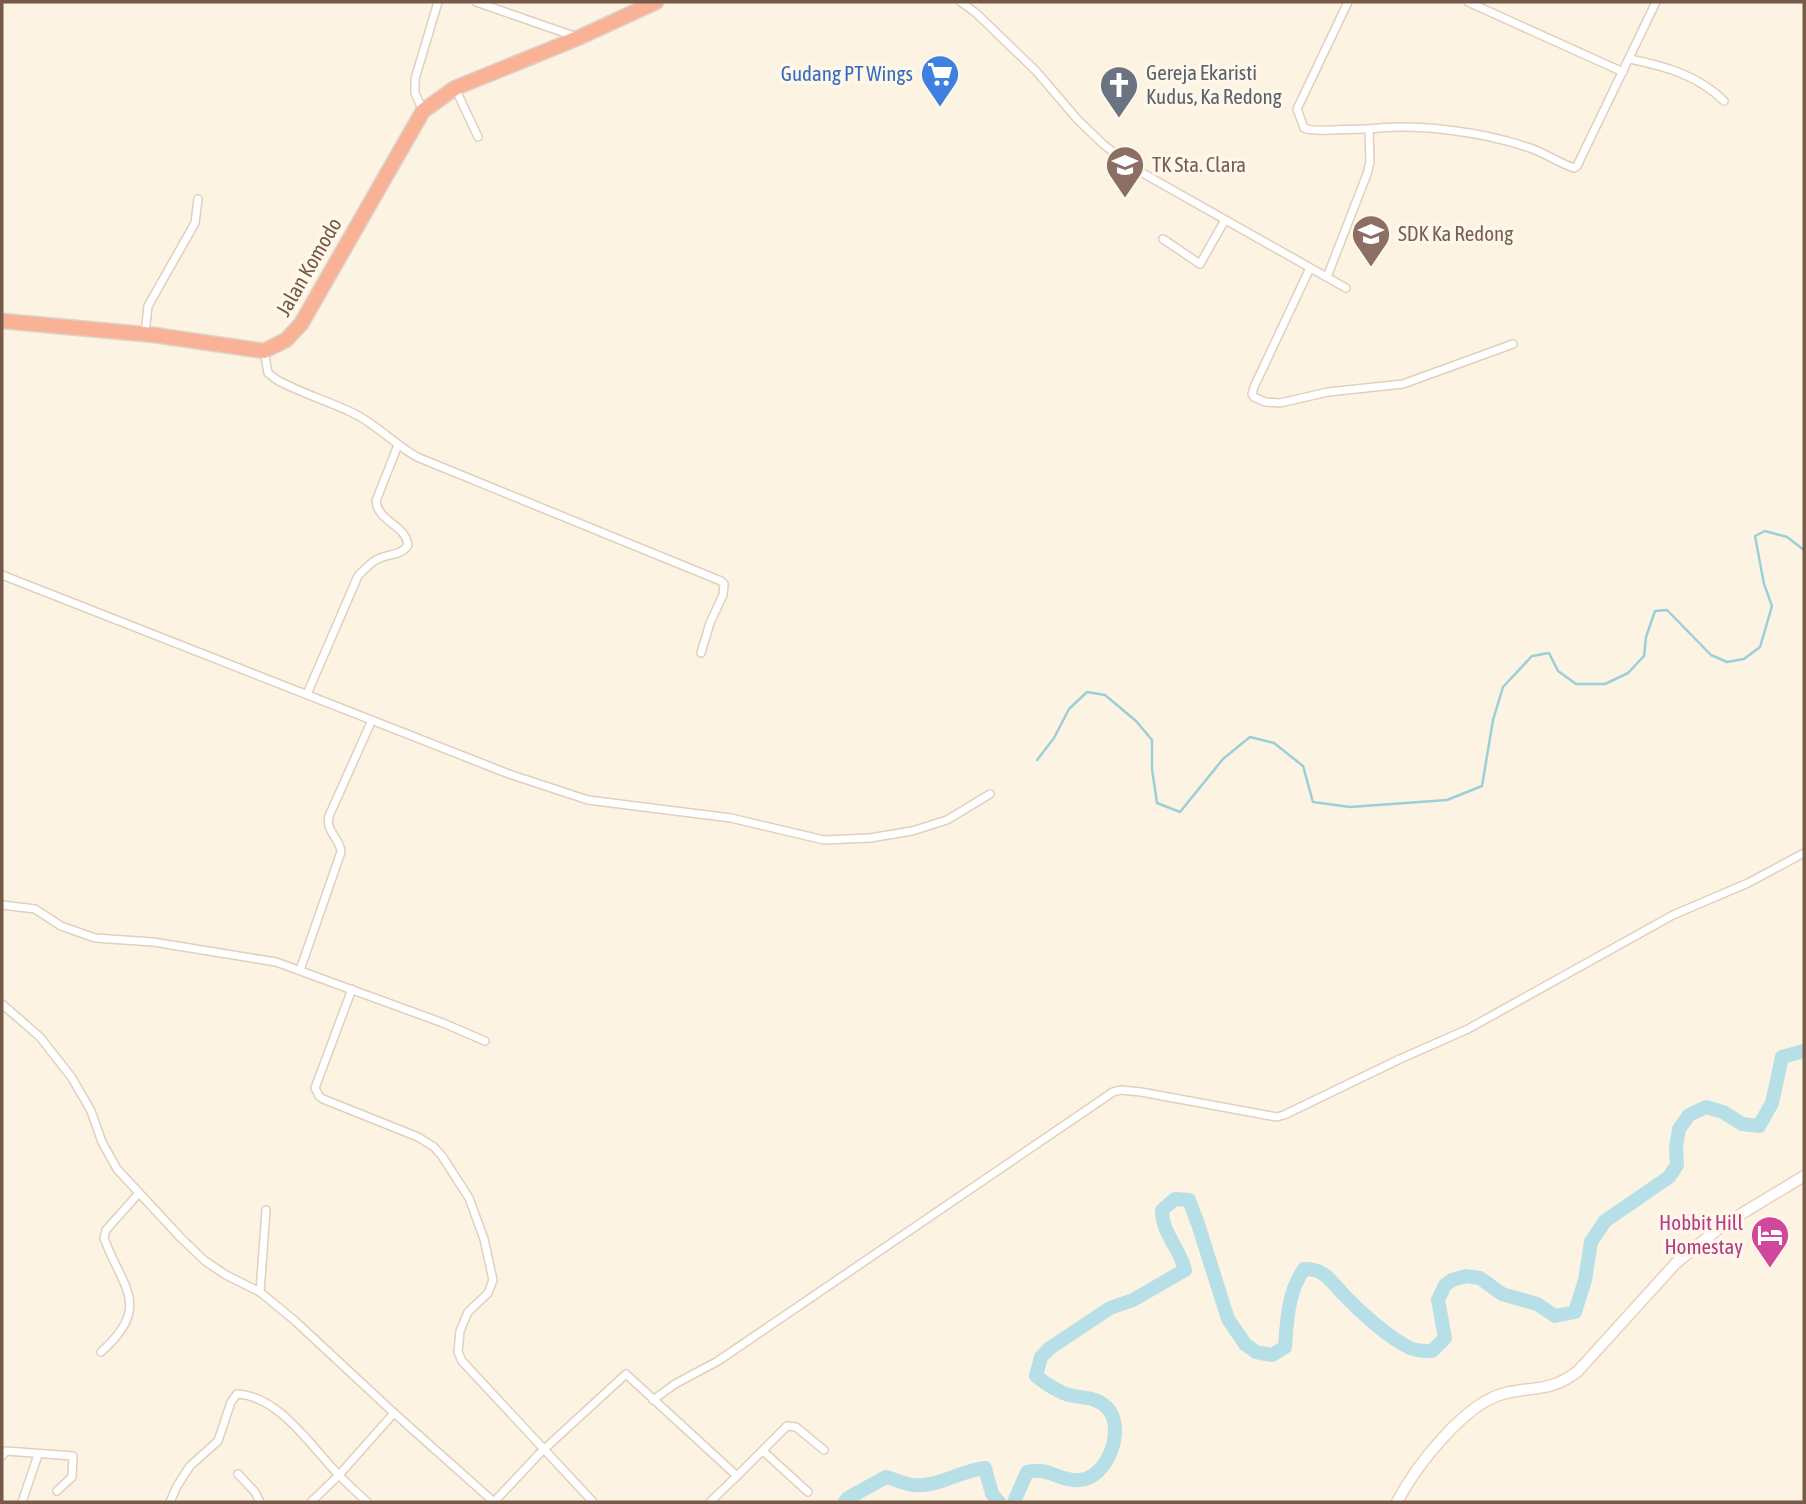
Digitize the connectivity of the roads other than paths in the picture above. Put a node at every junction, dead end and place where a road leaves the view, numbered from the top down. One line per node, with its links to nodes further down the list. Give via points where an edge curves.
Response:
1 (438, 2): 13 (street, via 415,79)
2 (476, 2): 8 (street)
3 (656, 2): 8 (highway, Jalan Komodo)
4 (961, 2): 17 (street, via 1036,71 1104,145 1139,171)
5 (1348, 2): 14 (street, via 1297,109 1304,128 1313,132 1338,128)
6 (1468, 2): 10 (street)
7 (1656, 2): 9 (street)
8 (578, 38): 11 (highway, Jalan Komodo)
9 (1630, 59): 10 (street); 12 (street, via 1671,68)
10 (1623, 72): 14 (street, via 1574,168 1508,141 1425,128 1395,126)
11 (455, 88): 13 (highway, Jalan Komodo); 15 (street)
12 (1724, 101)
13 (423, 111): 25 (highway, Jalan Komodo, via 293,334)
14 (1369, 131): 20 (street, via 1370,162)
15 (478, 137)
16 (198, 199): 23 (street, via 195,223 149,304)
17 (1225, 220): 18 (street, via 1200,264); 19 (street)
18 (1163, 239)
19 (1310, 268): 20 (street); 24 (street, via 1252,391 1265,402 1404,384)
20 (1327, 277): 21 (street)
21 (1346, 288)
22 (2, 321): 23 (highway)
23 (145, 334): 25 (highway)
24 (1513, 345)
25 (264, 351): 26 (street, via 267,368 277,380 354,413)
26 (398, 445): 28 (street, via 417,457 721,581 723,595); 29 (street, via 376,507 405,533 408,545 403,552 378,559 358,576)
27 (2, 575): 29 (street)
28 (701, 653)
29 (307, 694): 30 (street)
30 (372, 720): 31 (street, via 588,800 731,818 824,839 912,831 947,820); 34 (street, via 329,816 329,829 341,852)
31 (990, 794)
32 (1804, 853): 43 (street, via 1673,915 1468,1029 1284,1115 1141,1092 1112,1092 718,1361)
33 (2, 905): 34 (street, via 36,909 61,926 95,938 153,942)
34 (300, 970): 35 (street)
35 (352, 989): 37 (street); 45 (street, via 317,1093 418,1137 442,1156 469,1198 493,1280 488,1293 468,1312 458,1352)
36 (2, 1004): 39 (street, via 40,1037 72,1078 117,1169)
37 (485, 1041)
38 (1804, 1176): 63 (street, via 1723,1226 1675,1263 1564,1382 1492,1398 1453,1428 1411,1475)
39 (139, 1193): 41 (street, via 205,1261); 42 (street, via 104,1238 131,1302 121,1328)
40 (266, 1210): 41 (street)
41 (260, 1292): 44 (street)
42 (101, 1352)
43 (653, 1400): 45 (street, via 623,1375); 52 (street)
44 (394, 1413): 51 (street); 60 (street)
45 (543, 1450): 60 (street); 61 (street)
46 (824, 1450): 47 (street, via 791,1425)
47 (763, 1451): 52 (street); 54 (street)
48 (38, 1455): 49 (street, via 6,1451); 53 (street, via 74,1457 72,1477); 55 (street)
49 (2, 1456)
50 (238, 1474): 57 (street)
51 (339, 1475): 56 (street, via 285,1416 252,1397 237,1394 218,1441 190,1466); 58 (street); 59 (street)
52 (737, 1476): 62 (street)
53 (57, 1491)
54 (808, 1492)
55 (22, 1502)
56 (170, 1502)
57 (260, 1502)
58 (311, 1502)
59 (367, 1502)
60 (494, 1502)
61 (593, 1502)
62 (710, 1502)
63 (1397, 1502)

